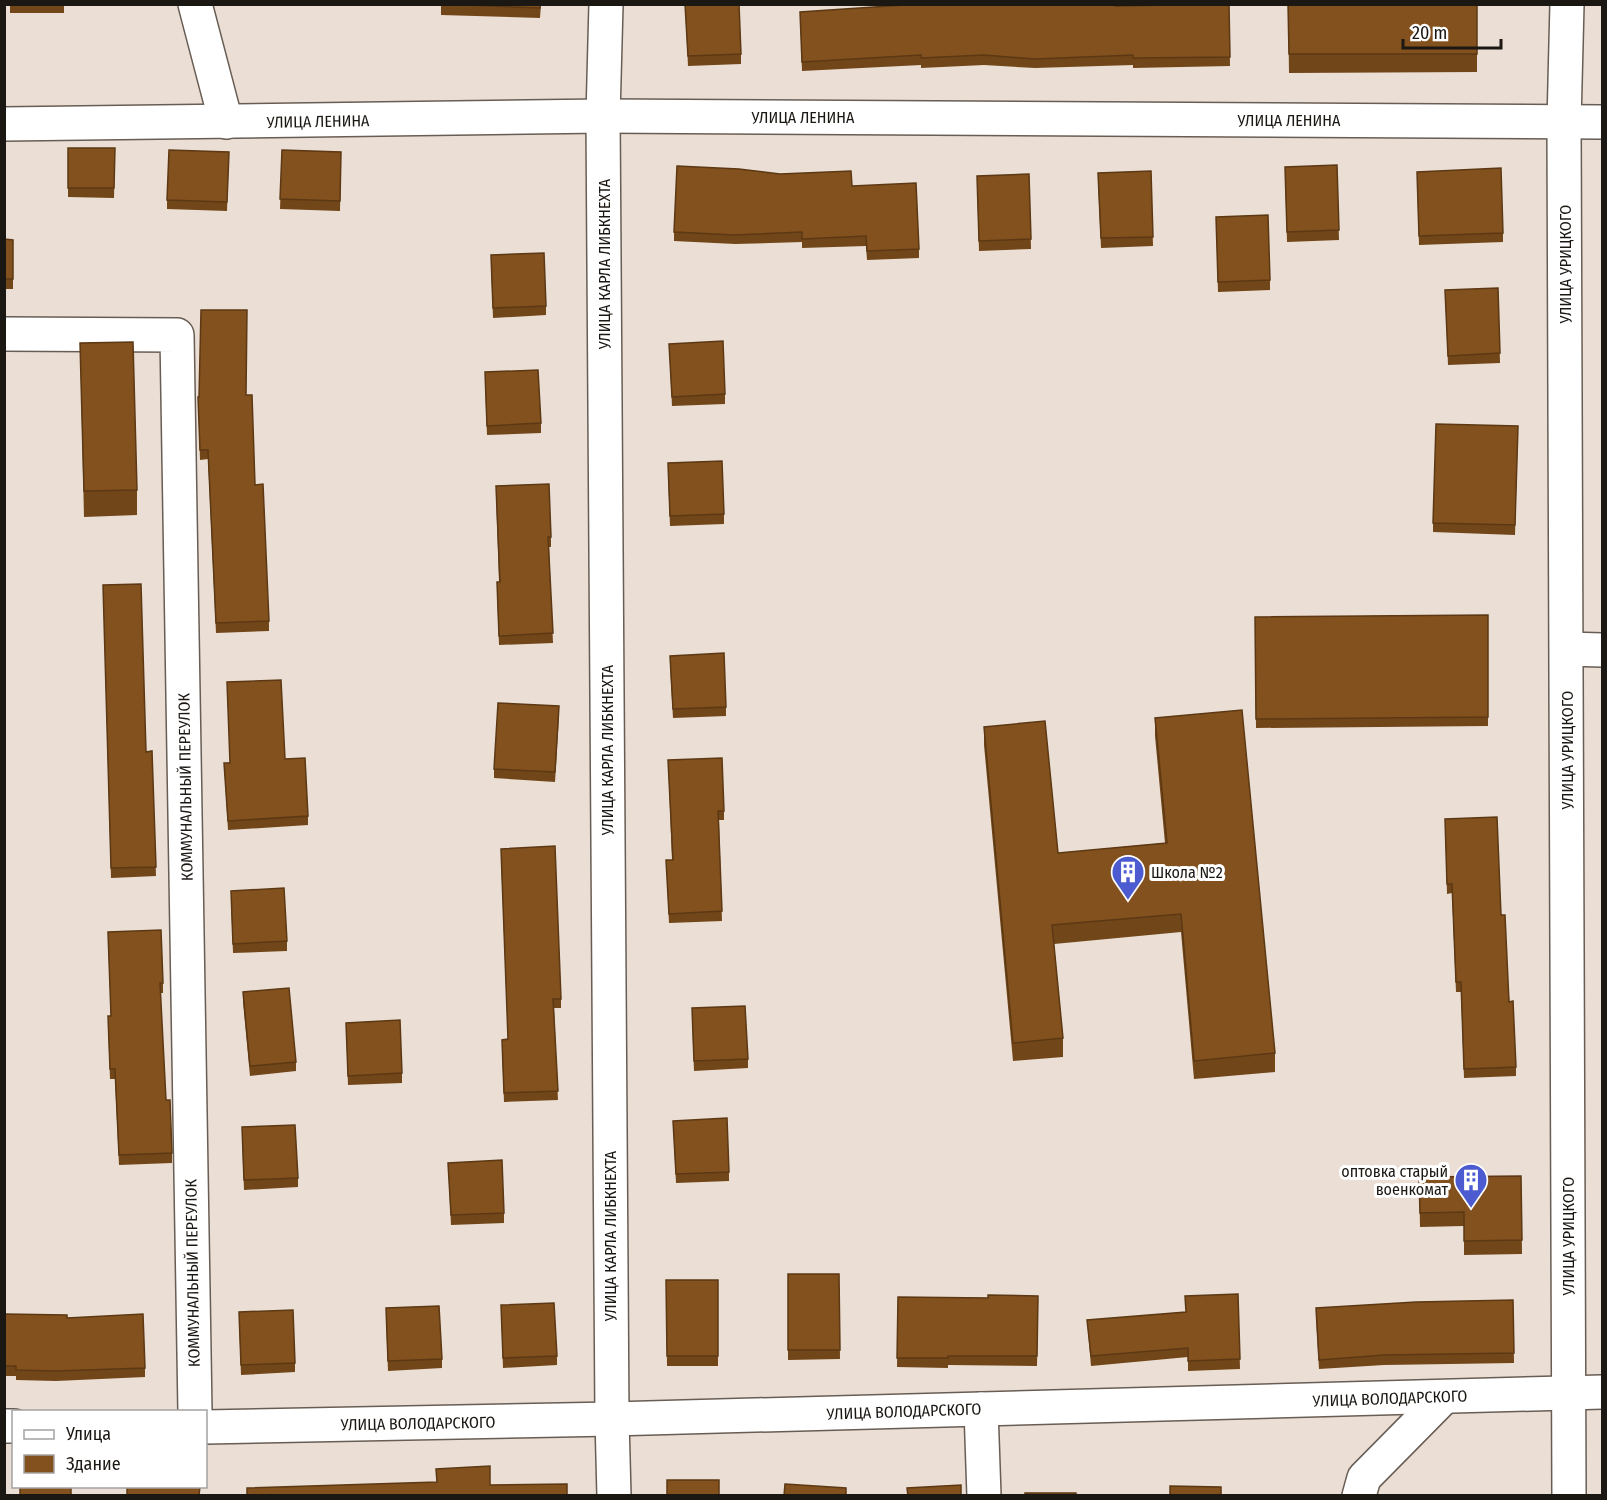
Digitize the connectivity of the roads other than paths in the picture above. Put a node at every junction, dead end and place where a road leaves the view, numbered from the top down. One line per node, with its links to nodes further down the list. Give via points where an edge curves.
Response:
1 (195, 4): 5 (street)
2 (606, 4): 4 (street, УЛИЦА КАРЛА ЛИБКНЕХТА)
3 (1567, 4): 6 (street, УЛИЦА УРИЦКОГО)
4 (603, 116): 5 (street, УЛИЦА ЛЕНИНА); 6 (street, УЛИЦА ЛЕНИНА); 17 (street, УЛИЦА КАРЛА ЛИБКНЕХТА)
5 (226, 122): 8 (street, УЛИЦА ЛЕНИНА)
6 (1564, 122): 7 (street, УЛИЦА ЛЕНИНА); 10 (street, УЛИЦА УРИЦКОГО)
7 (1602, 122)
8 (4, 123)
9 (4, 334): 16 (street, КОММУНАЛЬНЫЙ ПЕРЕУЛОК, via 177,335)
10 (1567, 649): 11 (street); 13 (street, УЛИЦА УРИЦКОГО)
11 (1602, 650)
12 (1602, 1392): 13 (street, УЛИЦА ВОЛОДАРСКОГО)
13 (1568, 1393): 14 (street, УЛИЦА ВОЛОДАРСКОГО); 22 (street, УЛИЦА УРИЦКОГО)
14 (1444, 1396): 15 (street, УЛИЦА ВОЛОДАРСКОГО); 21 (street, via 1365,1478)
15 (981, 1409): 17 (street, УЛИЦА ВОЛОДАРСКОГО); 20 (street)
16 (195, 1410)
17 (612, 1419): 18 (street, УЛИЦА ВОЛОДАРСКОГО); 19 (street, УЛИЦА КАРЛА ЛИБКНЕХТА)
18 (207, 1427)
19 (614, 1496)
20 (984, 1496)
21 (1359, 1496)
22 (1569, 1496)

